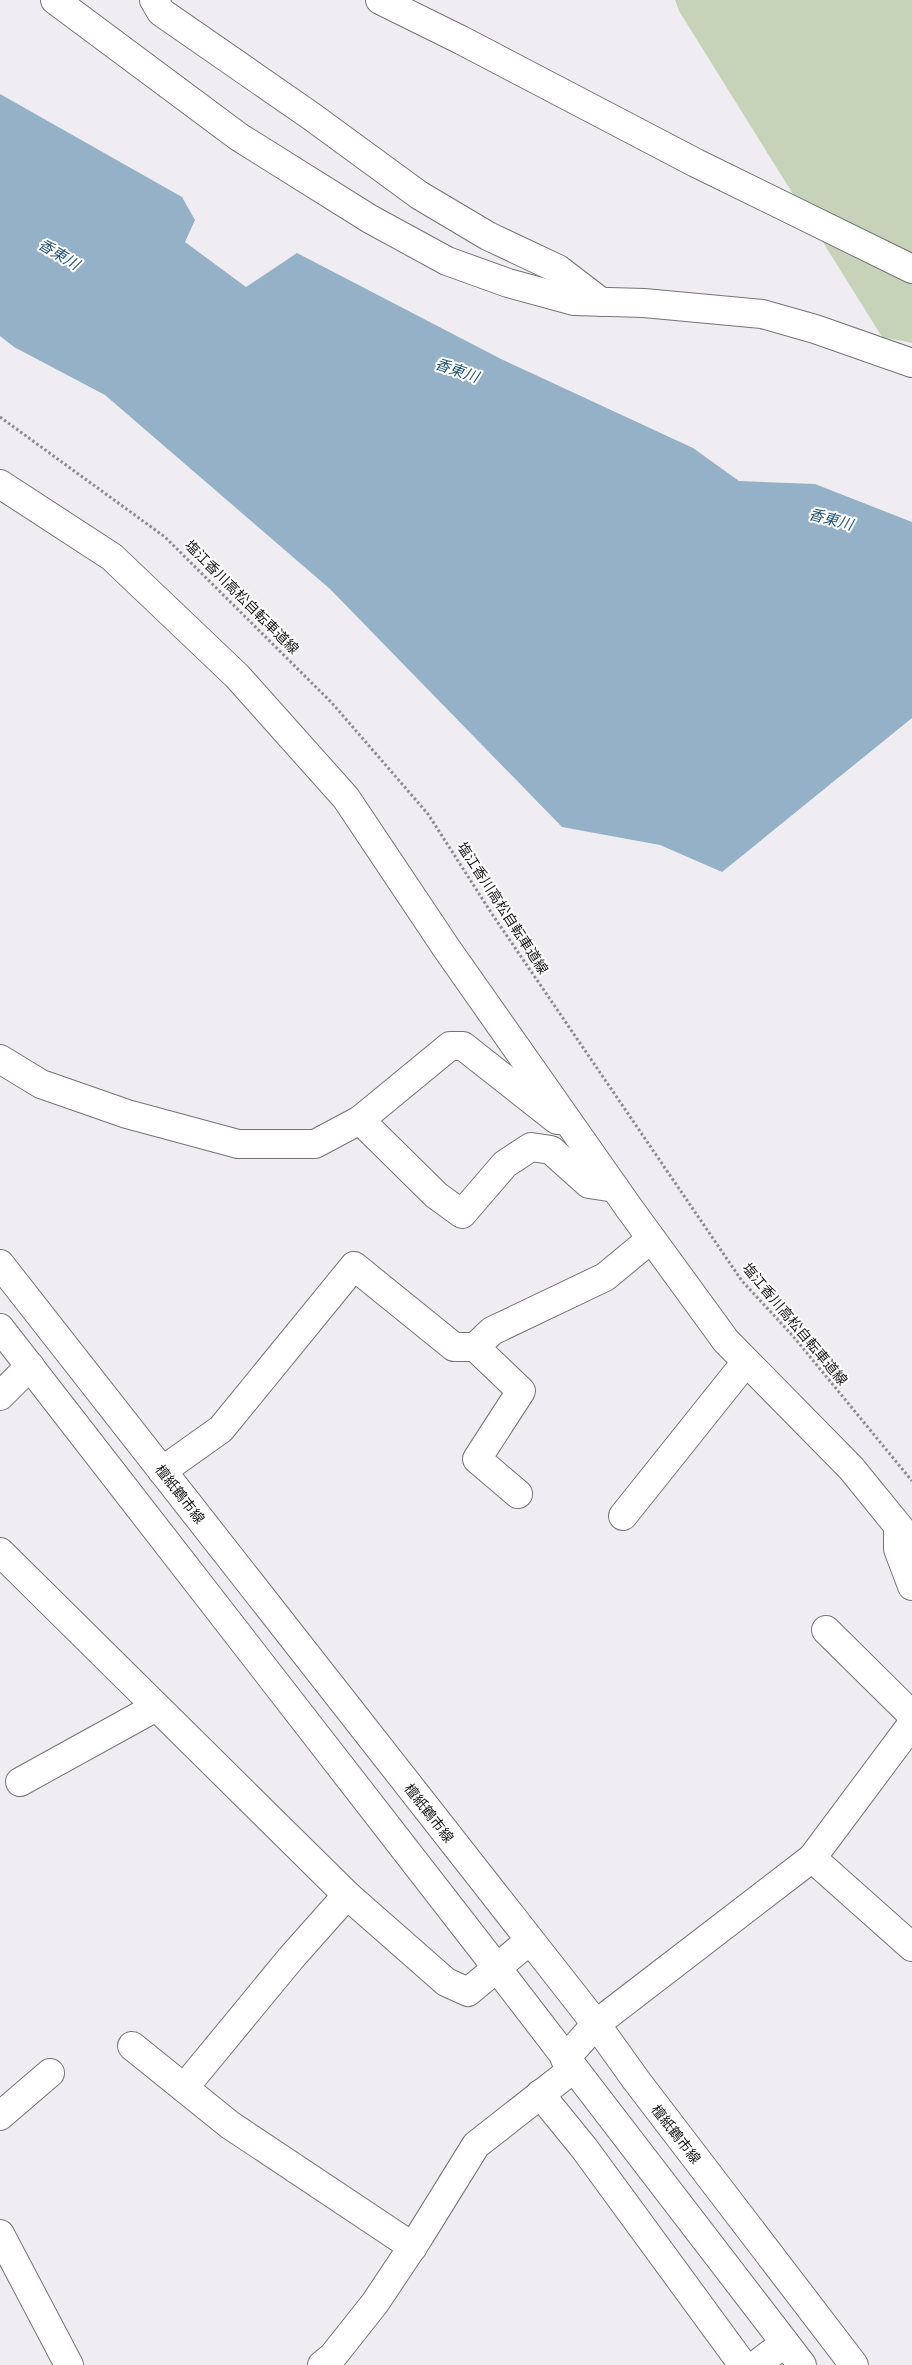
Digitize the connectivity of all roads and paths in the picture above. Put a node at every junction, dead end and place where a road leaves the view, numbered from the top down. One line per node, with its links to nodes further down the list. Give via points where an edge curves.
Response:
1 (55, 0): 5 (street, via 239,137 370,219 447,260 508,283 574,301)
2 (154, 0): 5 (street, via 161,12 418,195 488,236 558,269)
3 (380, 0): 4 (street, via 696,163)
4 (912, 269)
5 (601, 302): 6 (street, via 762,314)
6 (912, 363)
7 (0, 417): 21 (path, 塩江香川高松自転車道線, via 165,537 332,702 416,799 742,1281 793,1336)
8 (0, 484): 11 (street, via 112,557 237,676 346,798)
9 (0, 1059): 10 (street, via 41,1084 127,1114 238,1144 315,1144)
10 (360, 1120): 11 (street, via 450,1046 463,1046); 12 (street, via 436,1195 462,1214 505,1164 531,1147 551,1150 589,1184)
11 (577, 1135): 12 (street)
12 (615, 1188): 13 (street)
13 (652, 1239): 16 (street, via 605,1277 492,1331); 17 (street, via 726,1341)
14 (0, 1264): 20 (street, 檀紙鶴市線)
15 (0, 1328): 18 (street)
16 (475, 1347): 20 (street, via 454,1347 354,1266 221,1429); 22 (street, via 522,1390 477,1459)
17 (746, 1362): 23 (street); 24 (street, via 850,1468)
18 (30, 1366): 19 (street); 36 (street)
19 (0, 1396)
20 (162, 1471): 34 (street, 檀紙鶴市線)
21 (912, 1481)
22 (518, 1494)
23 (623, 1516)
24 (905, 1534): 26 (street, via 898,1549)
25 (0, 1552): 28 (street)
26 (912, 1586)
27 (826, 1630): 29 (street)
28 (156, 1707): 31 (street); 33 (street)
29 (912, 1715)
30 (912, 1724): 32 (street)
31 (20, 1782)
32 (812, 1858): 35 (street); 37 (street)
33 (347, 1895): 36 (street, via 446,1982 468,1992); 41 (street)
34 (529, 1941): 36 (street); 37 (street, 檀紙鶴市線)
35 (912, 1947)
36 (497, 1968): 39 (street)
37 (596, 2024): 39 (street); 52 (street, 檀紙鶴市線)
38 (132, 2046): 41 (street)
39 (569, 2064): 42 (street); 46 (street)
40 (50, 2073): 43 (street)
41 (184, 2088): 45 (street, via 230,2125)
42 (540, 2094): 45 (street, via 476,2145); 49 (street, via 584,2148)
43 (0, 2116)
44 (0, 2234): 47 (street)
45 (413, 2246): 48 (street, via 375,2303 333,2356)
46 (785, 2343): 50 (street); 51 (street)
47 (69, 2365)
48 (322, 2365)
49 (743, 2365)
50 (756, 2365)
51 (802, 2365)
52 (854, 2365)

